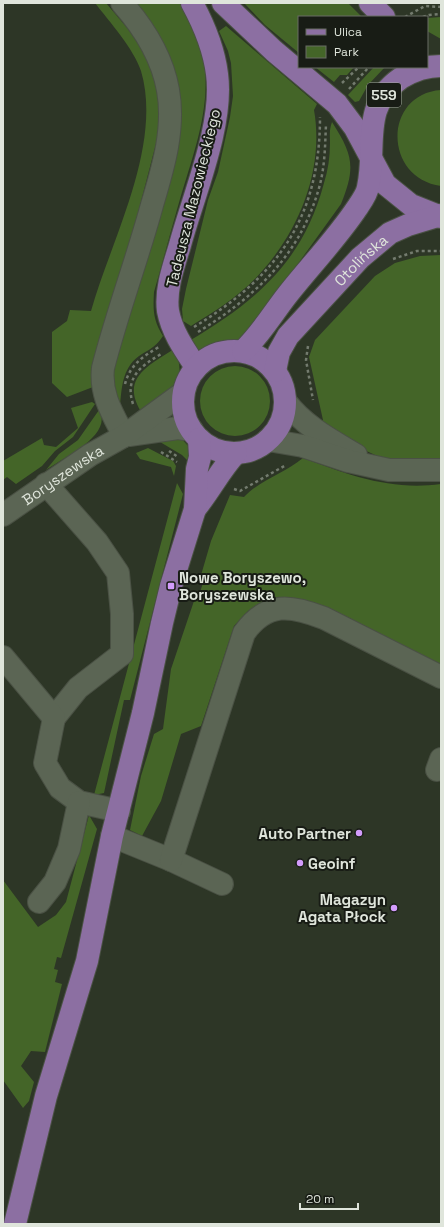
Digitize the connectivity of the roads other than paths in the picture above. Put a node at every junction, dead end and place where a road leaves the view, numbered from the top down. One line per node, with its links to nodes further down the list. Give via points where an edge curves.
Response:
1 (122, 3): 20 (street, via 146,34 161,64 168,89 170,112 165,160 103,368 104,396)
2 (192, 3): 14 (main road, Tadeusza Mazowieckiego, via 214,54 218,98 204,168 170,284 168,310 180,343)
3 (223, 3): 11 (main road, 559, via 274,51 337,104 355,128)
4 (370, 3): 5 (main road)
5 (383, 16)
6 (428, 52): 7 (main road)
7 (441, 58)
8 (441, 66): 9 (main road, 559)
9 (428, 67)
10 (424, 68): 11 (main road, 559, via 411,72 394,83 382,98 374,115 371,136)
11 (372, 160): 12 (main road, 559, via 385,184 397,195 411,205); 13 (main road, Otolińska, via 368,188 357,208)
12 (440, 216): 15 (main road, Otolińska, via 390,233 360,258 282,344)
13 (243, 351): 14 (main road, via 230,350 218,353); 15 (main road, via 261,358)
14 (196, 367): 16 (main road, via 188,379)
15 (275, 371): 17 (main road, via 281,380)
16 (184, 392): 18 (street, Boryszewska); 19 (main road, via 184,412)
17 (286, 402): 21 (main road, via 278,429); 23 (street, via 294,413 312,427)
18 (145, 427): 19 (street, Boryszewska, via 178,428); 20 (street, Boryszewska)
19 (195, 435): 22 (main road, via 216,450); 26 (main road, via 200,457)
20 (124, 436): 25 (street, Boryszewska)
21 (268, 440): 22 (main road, via 259,447); 23 (street, via 303,446 348,461)
22 (236, 453): 26 (main road, via 224,466)
23 (374, 466): 24 (street, via 389,470)
24 (441, 470)
25 (46, 484): 27 (street, Boryszewska); 30 (street, via 97,542 118,573 122,614 122,654 78,688)
26 (195, 509): 32 (main road, via 173,579)
27 (3, 515)
28 (3, 657): 30 (street)
29 (441, 677): 34 (street, via 305,611 289,607 262,615 244,633)
30 (54, 718): 31 (street, via 45,764 60,788)
31 (79, 802): 32 (street); 36 (street, via 69,849 55,882)
32 (119, 811): 33 (main road)
33 (112, 836): 34 (street); 37 (main road, via 87,961 48,1089)
34 (171, 860): 35 (street)
35 (222, 884)
36 (39, 902)
37 (15, 1224)

